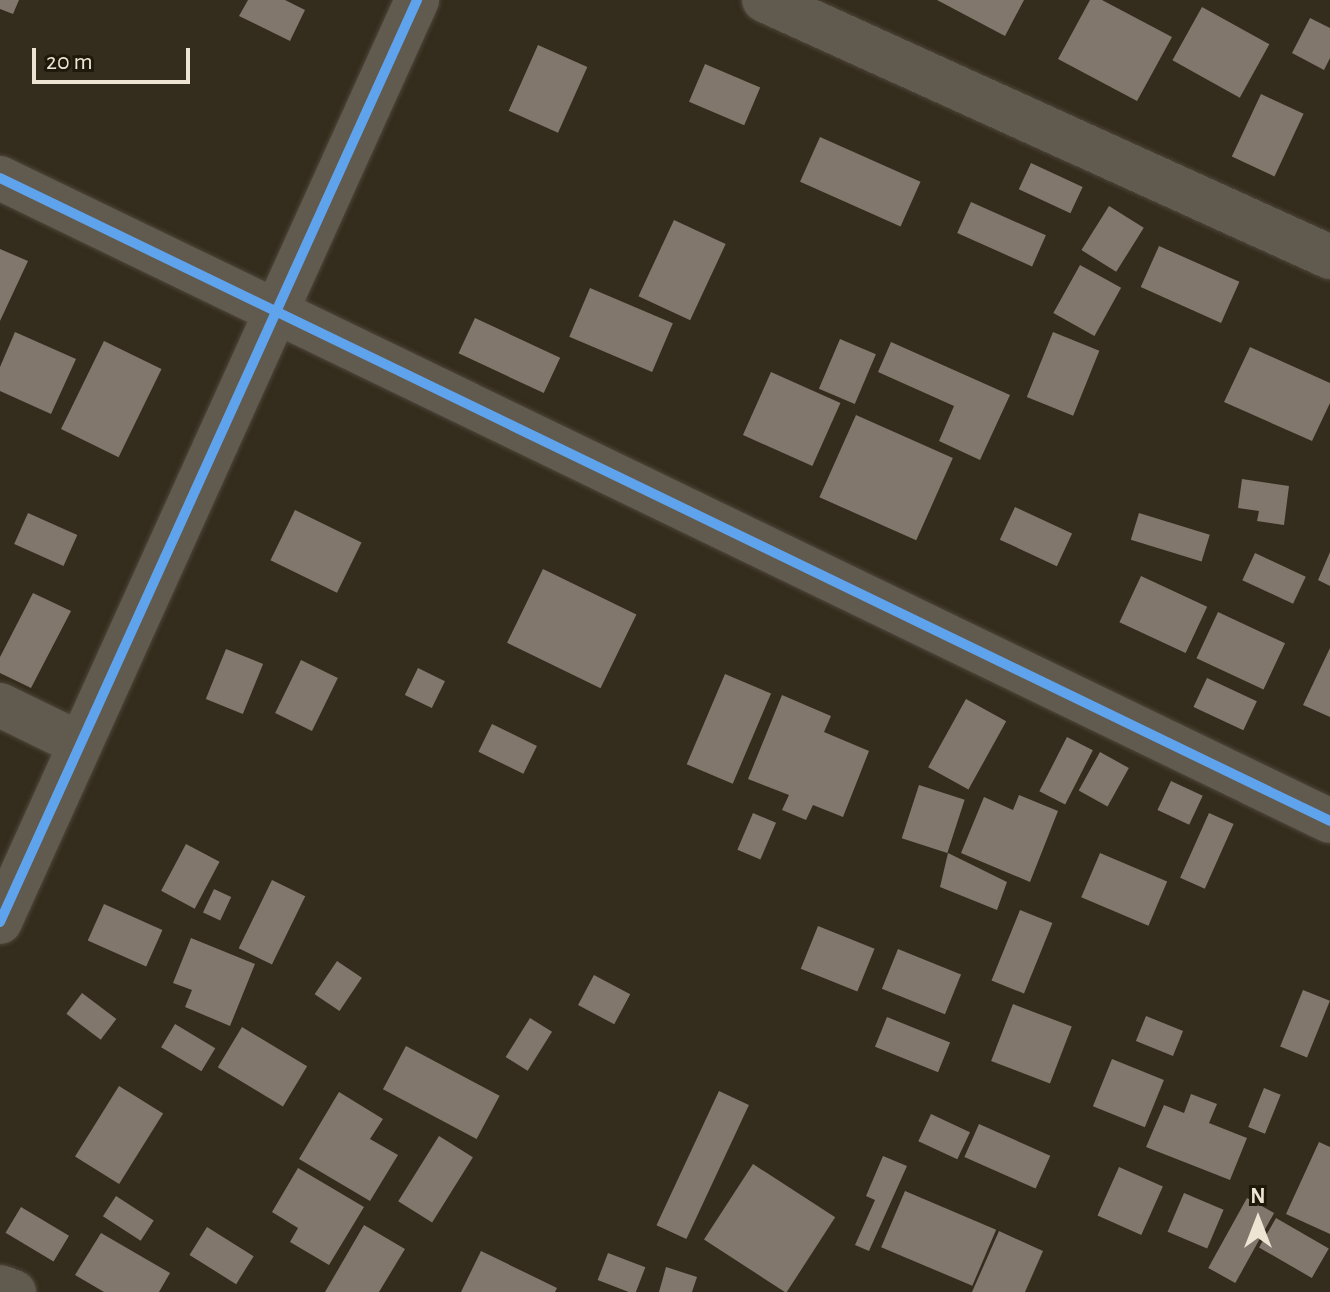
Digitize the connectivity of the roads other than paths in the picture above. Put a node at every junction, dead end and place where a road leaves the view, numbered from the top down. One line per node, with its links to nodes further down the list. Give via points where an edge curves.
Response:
1 (417, 0): 5 (street)
2 (764, 0): 4 (street)
3 (0, 178): 5 (street)
4 (1330, 257)
5 (273, 311): 7 (street); 8 (street)
6 (0, 705): 7 (street)
7 (78, 743): 9 (street)
8 (1330, 821)
9 (0, 922)
10 (0, 1287): 11 (street)
11 (14, 1292)

